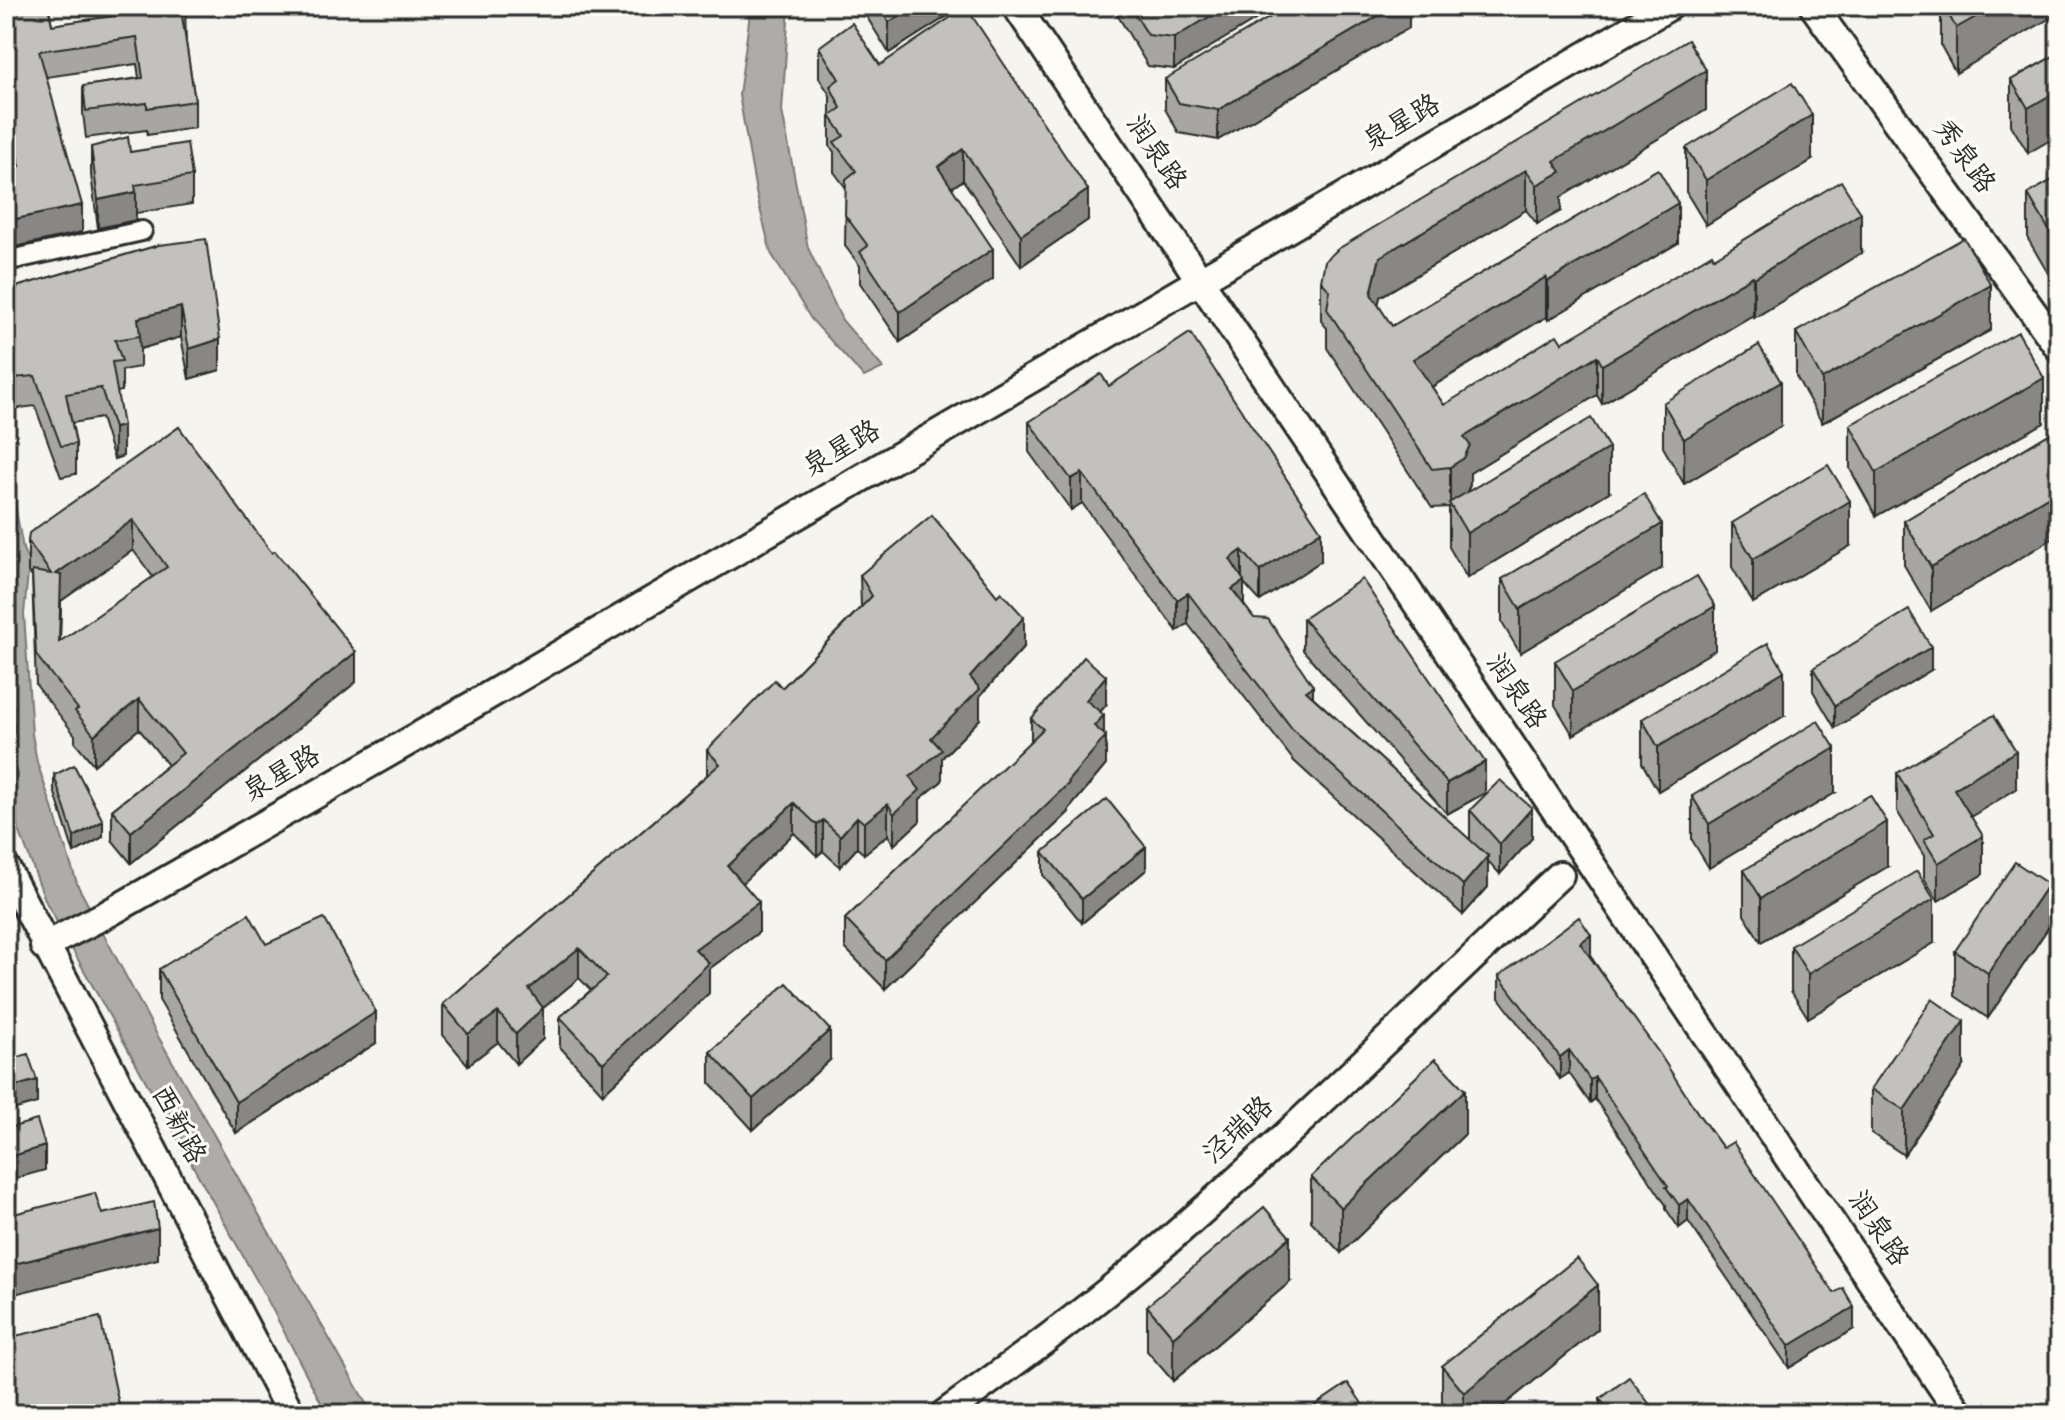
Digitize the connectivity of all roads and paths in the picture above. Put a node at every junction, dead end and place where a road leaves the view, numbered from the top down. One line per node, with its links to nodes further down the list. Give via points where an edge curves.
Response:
1 (1016, 6): 6 (street, 润泉路)
2 (1670, 6): 6 (street, 泉星路)
3 (1813, 6): 7 (street, 秀泉路)
4 (142, 231): 5 (street)
5 (6, 261)
6 (1200, 280): 10 (street, 泉星路, via 489,695); 13 (street, 润泉路)
7 (2059, 348)
8 (6, 868): 10 (street, 西新路)
9 (1560, 875): 12 (street, 泾瑞路, via 1157,1250)
10 (51, 942): 11 (street, 西新路)
11 (291, 1414)
12 (944, 1414)
13 (1960, 1414)

